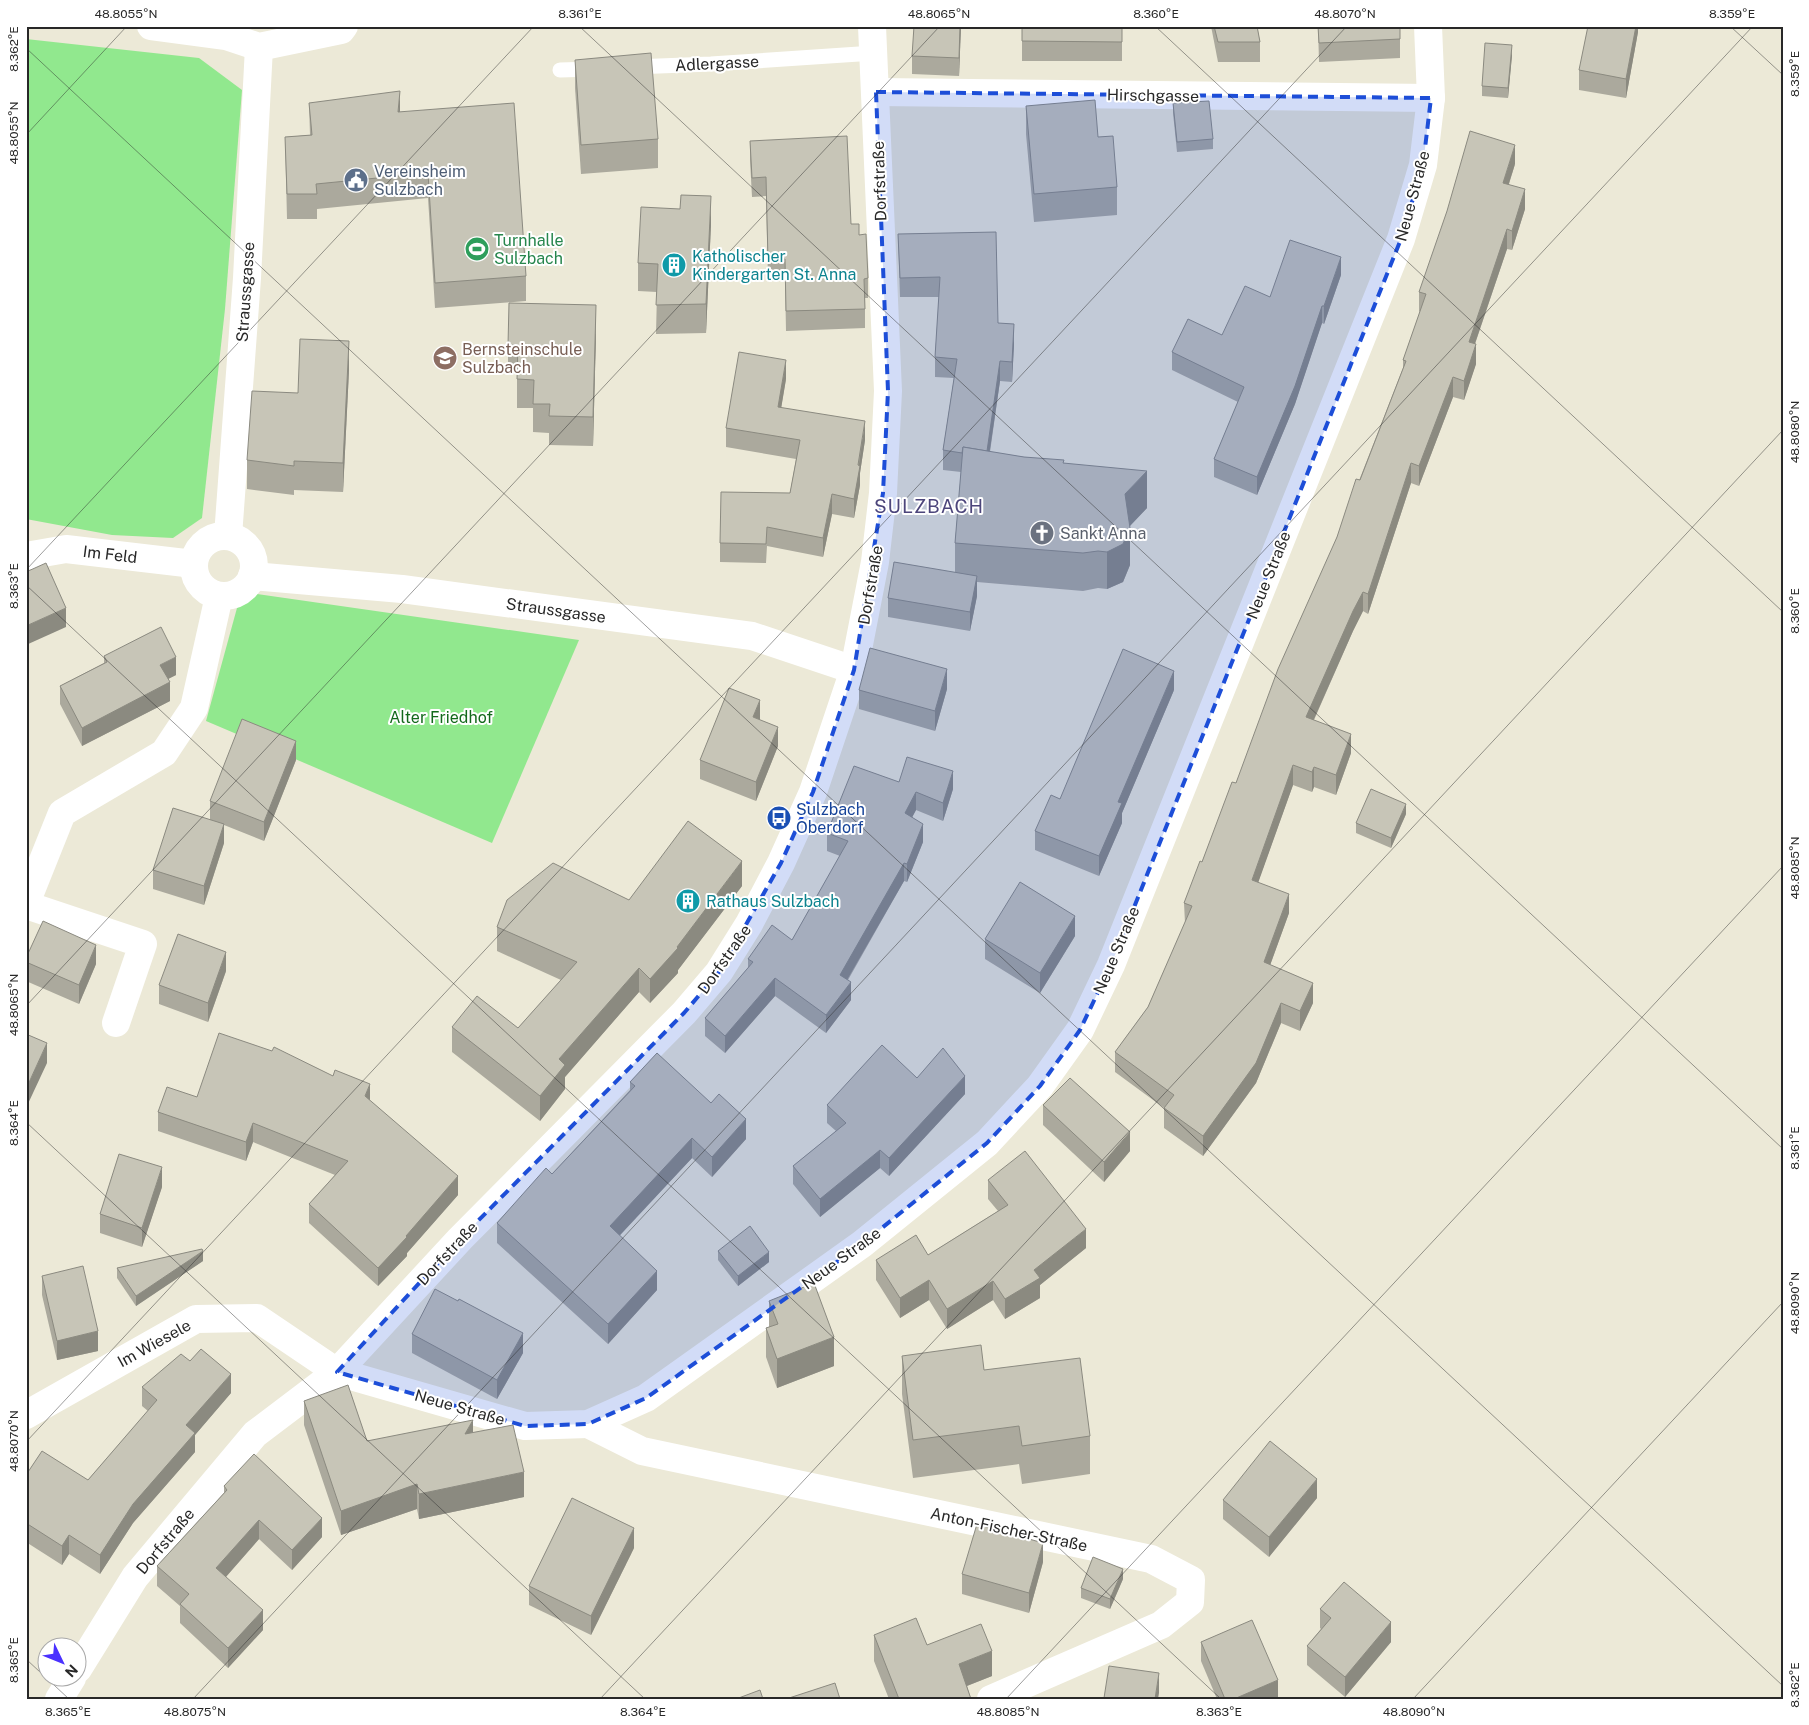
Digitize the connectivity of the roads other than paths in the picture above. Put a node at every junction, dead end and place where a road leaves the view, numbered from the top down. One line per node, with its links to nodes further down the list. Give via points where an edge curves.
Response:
1 (151, 26): 5 (street, via 226,36)
2 (872, 26): 6 (street, Dorfstraße)
3 (1428, 26): 9 (street, Neue Straße)
4 (342, 28): 5 (street)
5 (259, 47): 10 (street, Straussgasse)
6 (874, 53): 7 (lane, Adlergasse); 8 (street, Dorfstraße)
7 (560, 70)
8 (876, 92): 9 (street, Hirschgasse); 15 (street, Dorfstraße, via 888,391 883,493 876,552)
9 (1431, 98): 20 (street, Neue Straße, via 1424,165 1401,239 1111,965 1080,1030 1040,1086 987,1143 870,1238 646,1398)
10 (228, 536): 12 (street, via 216,537 205,543); 13 (street, via 249,550 254,563)
11 (26, 556): 12 (street, Im Feld, via 66,549)
12 (194, 564): 14 (street, via 195,576 201,585)
13 (252, 576): 14 (street, via 239,591); 15 (street, Straussgasse, via 402,589 752,636)
14 (219, 596): 16 (street, via 194,708 164,753 62,814)
15 (854, 670): 18 (street, Dorfstraße, via 813,792 781,863 719,972 684,1013 460,1239)
16 (26, 904): 17 (street, via 143,944)
17 (116, 1023)
18 (337, 1372): 19 (street, Im Wiesele, via 257,1318 196,1319); 20 (street, Neue Straße, via 525,1426); 21 (street, Dorfstraße, via 255,1434 135,1577)
19 (26, 1415)
20 (588, 1424): 24 (street, Anton-Fischer-Straße, via 642,1451 1151,1559 1191,1580 1190,1602 1161,1625)
21 (88, 1652)
22 (66, 1688): 23 (street)
23 (59, 1699)
24 (991, 1699)

